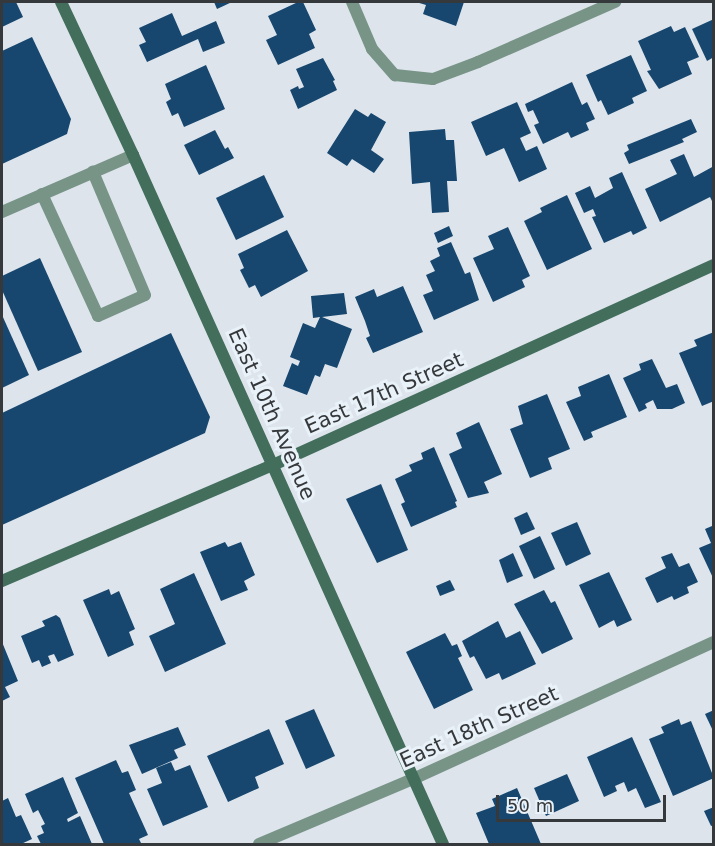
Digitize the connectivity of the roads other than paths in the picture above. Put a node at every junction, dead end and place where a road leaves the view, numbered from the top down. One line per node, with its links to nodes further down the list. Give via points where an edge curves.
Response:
1 (61, 2): 4 (street, East 10th Avenue)
2 (352, 2): 3 (street, via 372,49 395,75 433,79)
3 (615, 2)
4 (133, 154): 5 (street); 9 (street, East 10th Avenue)
5 (93, 172): 6 (street); 6 (street, via 145,295 98,316)
6 (42, 194): 7 (street)
7 (2, 212)
8 (714, 265): 9 (street, East 17th Street)
9 (273, 465): 10 (street, East 17th Street); 12 (street, East 10th Avenue)
10 (2, 581)
11 (714, 642): 12 (street, East 18th Street)
12 (413, 778): 13 (street, East 18th Street); 14 (street, East 10th Avenue)
13 (259, 844)
14 (443, 844)

